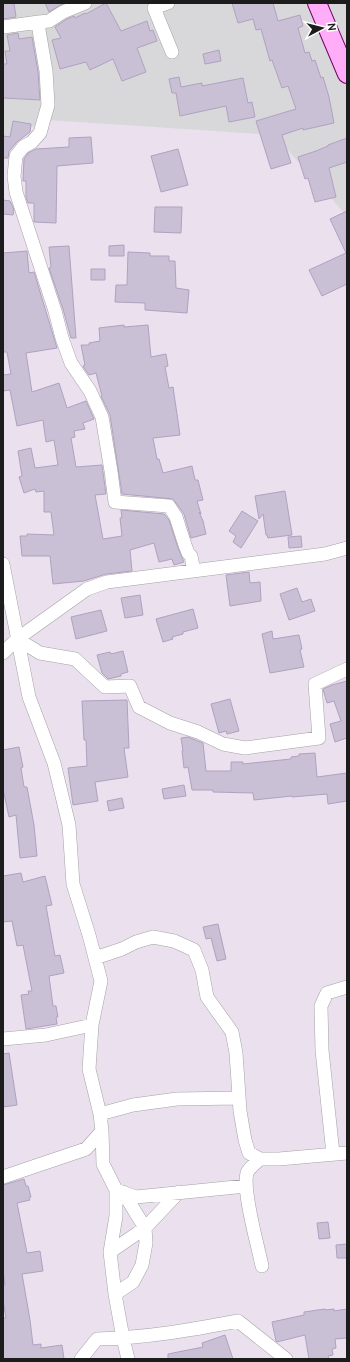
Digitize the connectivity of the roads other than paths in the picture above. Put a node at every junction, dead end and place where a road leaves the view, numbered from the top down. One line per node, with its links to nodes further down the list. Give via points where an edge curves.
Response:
1 (85, 3): 4 (street, via 63,12 50,21)
2 (168, 3): 6 (street, via 154,8)
3 (317, 3): 7 (main road)
4 (39, 22): 5 (street); 8 (street, via 48,105 40,133 23,147)
5 (3, 27)
6 (172, 52)
7 (347, 74)
8 (9, 168): 11 (street, via 14,176 18,198 71,363 90,391 102,417 115,502 168,506 176,517)
9 (347, 548): 11 (street, via 325,554)
10 (3, 564): 12 (street)
11 (194, 571): 12 (street, via 107,582 87,588)
12 (17, 639): 13 (street); 14 (street, via 40,653 75,659 105,687 130,686 139,707 170,723 223,744 245,748 319,738 315,684); 15 (street, via 29,697 54,763 70,825 73,884)
13 (3, 653)
14 (347, 669)
15 (95, 958): 17 (street, via 101,981); 19 (street, via 154,937 174,941 194,950 202,970 207,997 232,1032)
16 (347, 987): 24 (street, via 327,993 321,1006 322,1050)
17 (92, 1025): 18 (street, via 46,1035); 20 (street, via 89,1069)
18 (3, 1039)
19 (239, 1098): 20 (street, via 177,1099 133,1105); 25 (street, via 245,1140 250,1153)
20 (100, 1114): 21 (street)
21 (102, 1131): 22 (street); 26 (street)
22 (86, 1149): 26 (street); 27 (street)
23 (347, 1153): 24 (street)
24 (333, 1154): 25 (street, via 279,1160)
25 (260, 1159): 28 (street, via 248,1172)
26 (103, 1164): 29 (street)
27 (3, 1177)
28 (246, 1186): 30 (street); 33 (street)
29 (120, 1191): 30 (street, via 136,1197); 31 (street); 32 (street)
30 (179, 1192): 31 (street)
31 (145, 1228): 32 (street); 34 (street, via 146,1243 142,1264 133,1282)
32 (110, 1252): 34 (street)
33 (262, 1266)
34 (115, 1294): 35 (street)
35 (123, 1338): 36 (street, via 97,1339); 37 (street); 38 (street, via 182,1332 238,1321)
36 (81, 1359)
37 (128, 1359)
38 (286, 1359)

